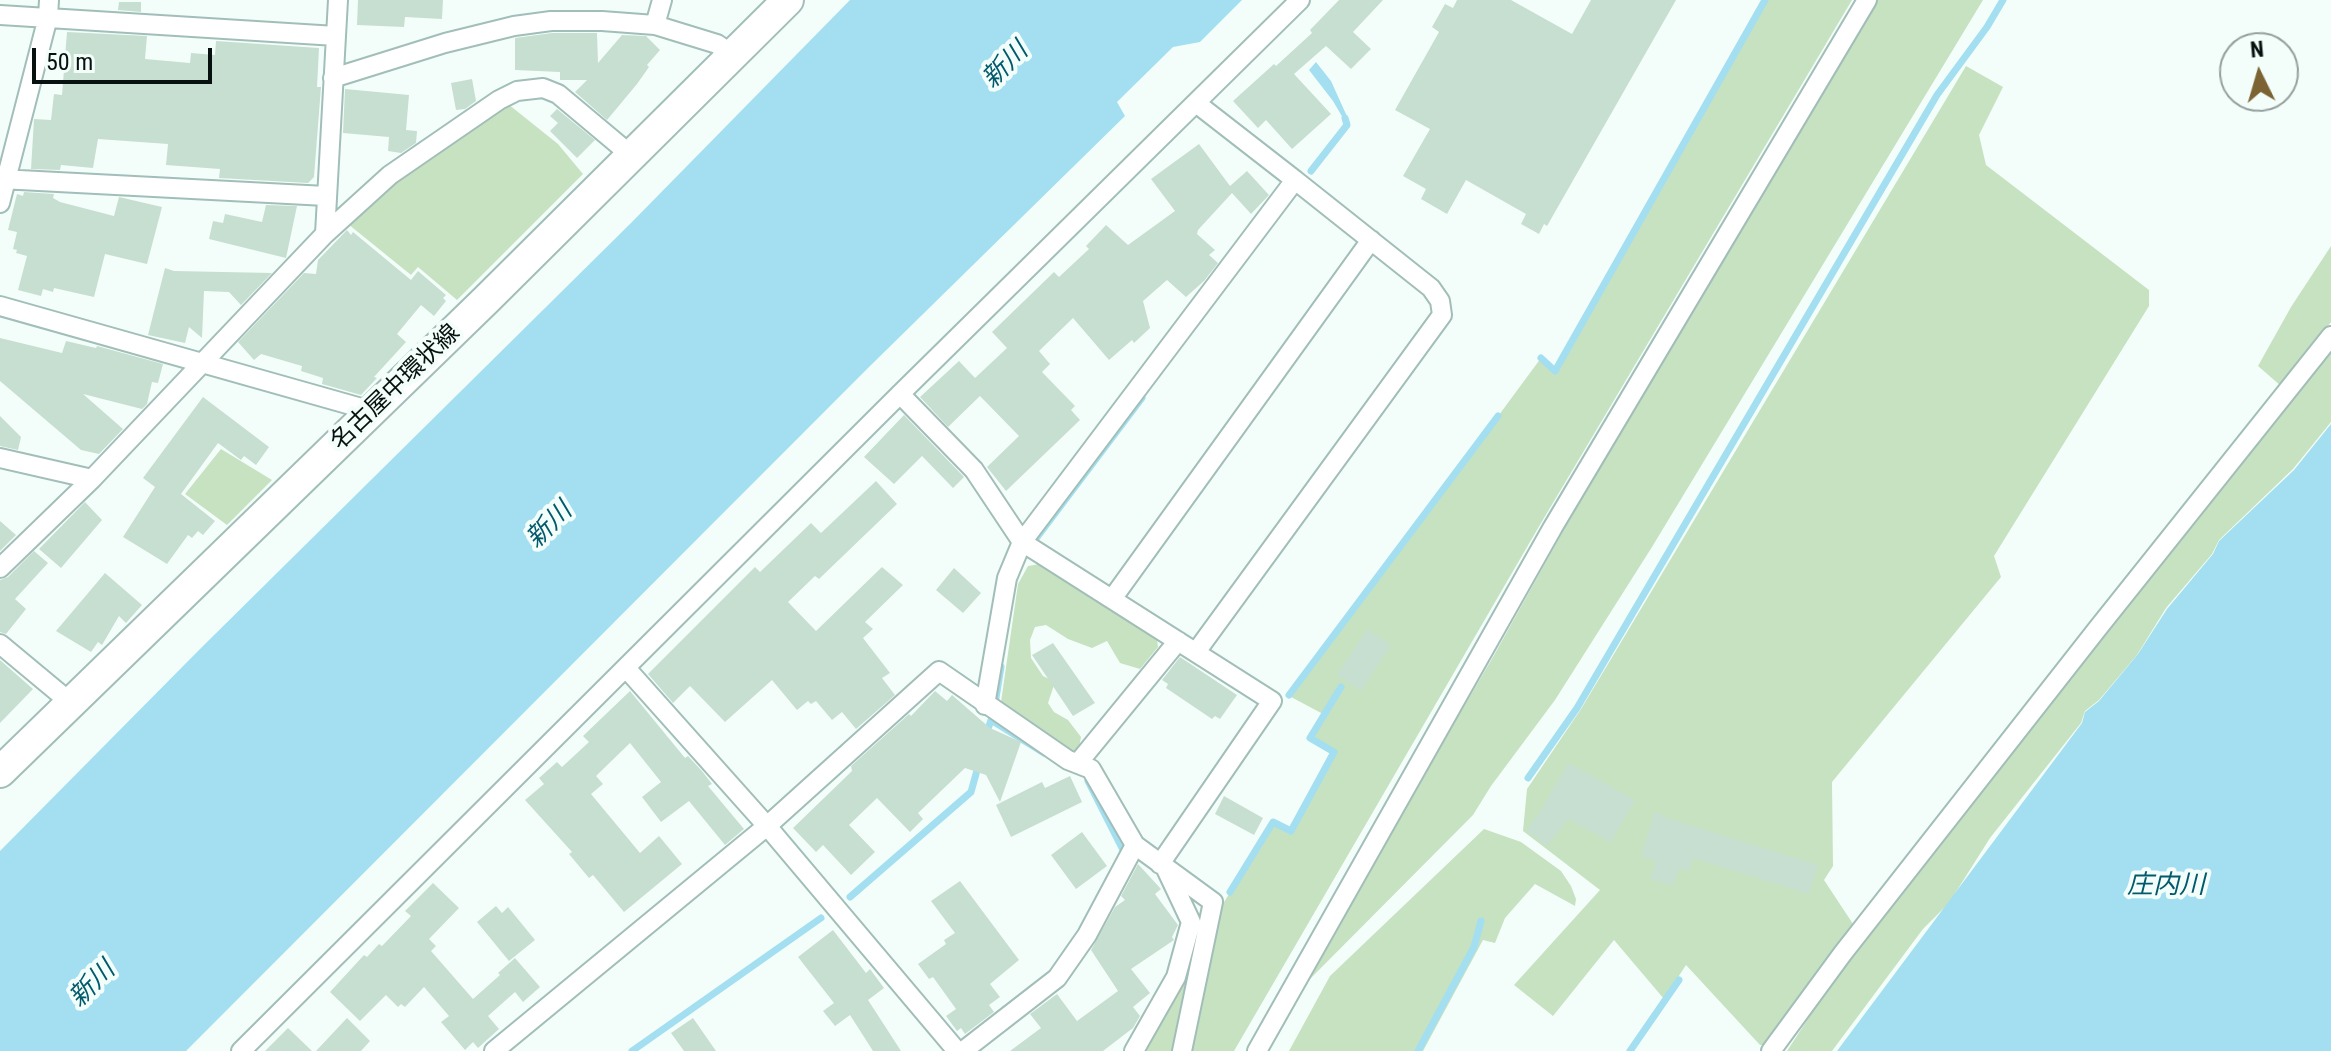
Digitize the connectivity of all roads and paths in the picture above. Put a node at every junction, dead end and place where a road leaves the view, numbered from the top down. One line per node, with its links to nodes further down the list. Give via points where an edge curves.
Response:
1 (338, 0): 9 (street)
2 (662, 0): 8 (street)
3 (788, 0): 10 (main road, 名古屋中環状線)
4 (1300, 0): 12 (street)
5 (1867, 0): 46 (street, via 1553,527)
6 (49, 8): 7 (street); 9 (street); 14 (street)
7 (0, 15)
8 (655, 25): 10 (street, via 717,44); 11 (street, via 551,21 514,26)
9 (336, 36): 11 (street)
10 (733, 55): 13 (main road, 名古屋中環状線)
11 (333, 78): 16 (street)
12 (1196, 103): 15 (street); 23 (street)
13 (632, 156): 18 (street, via 558,94 543,88 517,91 390,175); 24 (main road, 名古屋中環状線)
14 (3, 179): 16 (street); 17 (street)
15 (1295, 180): 19 (street); 27 (street)
16 (326, 196): 18 (street)
17 (0, 203)
18 (325, 234): 22 (street)
19 (1371, 240): 29 (street); 32 (street, via 1431,288 1442,315)
20 (0, 306): 22 (street)
21 (2331, 336): 47 (street)
22 (203, 361): 24 (street); 26 (street)
23 (900, 394): 27 (street, via 974,470); 33 (street)
24 (372, 411): 34 (main road, 名古屋中環状線)
25 (0, 458): 26 (street)
26 (92, 479): 28 (street)
27 (1022, 542): 29 (street); 35 (street, via 1007,578)
28 (0, 568)
29 (1112, 599): 30 (street)
30 (1178, 641): 32 (street); 36 (street)
31 (0, 644): 34 (street)
32 (1196, 652): 40 (street, via 1272,701)
33 (626, 668): 38 (street); 41 (street)
34 (71, 703): 37 (main road, 名古屋中環状線)
35 (985, 705): 36 (street); 38 (street, via 939,671)
36 (1078, 763): 39 (street, via 1091,769)
37 (0, 772)
38 (767, 826): 42 (street); 43 (street)
39 (1135, 845): 40 (street); 43 (street, via 1087,935 1057,978)
40 (1162, 865): 44 (street, via 1191,922 1176,977); 45 (street, via 1213,902)
41 (241, 1051)
42 (494, 1051)
43 (960, 1051)
44 (1134, 1051)
45 (1182, 1051)
46 (1257, 1051)
47 (1771, 1051)

